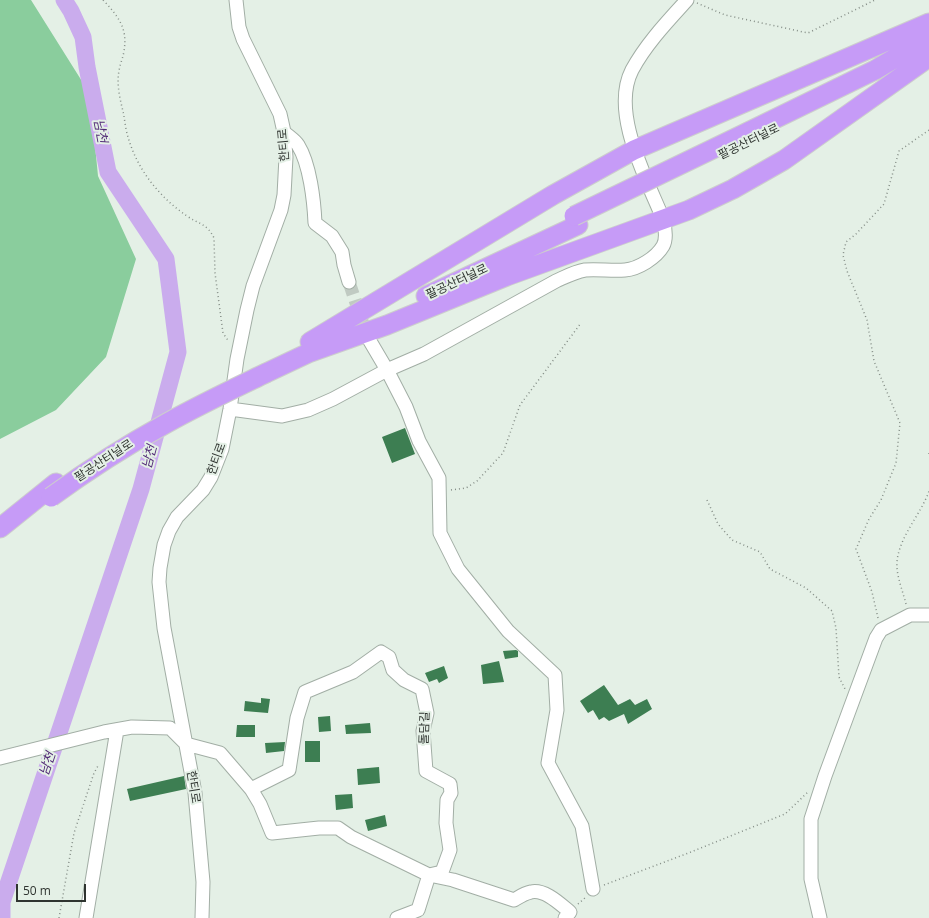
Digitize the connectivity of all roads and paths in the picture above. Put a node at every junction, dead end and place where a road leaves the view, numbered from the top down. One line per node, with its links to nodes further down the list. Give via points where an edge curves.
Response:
1 (104, 0): 17 (path, via 116,14 125,32 118,81 127,136 142,169 162,196 212,232 223,333 227,339)
2 (236, 0): 10 (street, 한티로, via 242,39 280,114)
3 (875, 0): 4 (path, via 808,33 725,15)
4 (692, 2): 12 (street, via 648,44 631,71 626,88 626,112 628,132)
5 (929, 23): 12 (highway)
6 (929, 38): 11 (highway, 팔공산터널로, via 875,70)
7 (929, 48): 11 (highway, 팔공산터널로, via 866,85)
8 (929, 57): 13 (highway, via 784,160 733,189)
9 (929, 130): 29 (path, via 899,151 884,204 846,242 843,255 867,320 874,361 900,423 896,463 881,500 869,519 856,549 872,592)
10 (284, 132): 14 (street, via 298,145 306,163 314,199 315,223 332,236 342,252); 17 (street, 한티로, via 286,176 281,210 253,286)
11 (750, 136): 18 (highway, 팔공산터널로)
12 (634, 150): 13 (street); 18 (highway, via 553,195)
13 (663, 219): 18 (highway, via 507,276 387,325); 19 (street, via 664,246 642,265 624,270 598,269 573,273 424,354)
14 (350, 282)
15 (581, 323): 23 (path, via 520,405 503,453 477,481 466,488)
16 (367, 336): 19 (street)
17 (239, 346): 20 (street, 한티로)
18 (308, 348): 21 (highway, 팔공산터널로, via 216,388 156,419 110,446)
19 (387, 370): 20 (street, via 308,410 282,416); 23 (street, via 439,478)
20 (230, 409): 32 (street, 한티로, via 222,449 211,477 203,490 177,517 169,531 160,568 164,628)
21 (54, 490): 25 (highway, 팔공산터널로); 26 (highway, 팔공산터널로)
22 (929, 490): 28 (path, via 897,556 897,568)
23 (439, 491): 38 (street, via 440,533 458,569 508,631 555,675 557,710 548,763 582,826)
24 (707, 500): 30 (path, via 718,524 732,540 760,552 770,569 806,588 832,611 836,628 839,678)
25 (0, 528)
26 (0, 539)
27 (929, 615): 28 (street)
28 (908, 617): 29 (street)
29 (882, 630): 30 (street, via 876,638)
30 (853, 702): 45 (street, via 811,819 811,878)
31 (117, 730): 32 (street, via 132,727 170,728); 33 (street); 42 (street)
32 (186, 744): 35 (street, via 220,753); 43 (street, 한티로, via 198,821 203,882)
33 (0, 758)
34 (101, 761): 41 (path, via 94,773 74,834)
35 (251, 789): 37 (street, via 272,833 338,828 351,837); 37 (street, 돌담길, via 289,770 297,718 305,692 353,672 381,652 389,657 392,670 404,680 422,689 427,713 423,732 426,770 450,784 446,823 450,850 442,872)
36 (808, 792): 38 (path, via 785,814)
37 (429, 875): 39 (street); 40 (street, via 514,900 532,892 542,893 554,900)
38 (594, 889): 40 (path)
39 (420, 914): 44 (street)
40 (568, 915)
41 (59, 918)
42 (86, 918)
43 (202, 918)
44 (397, 918)
45 (820, 918)

